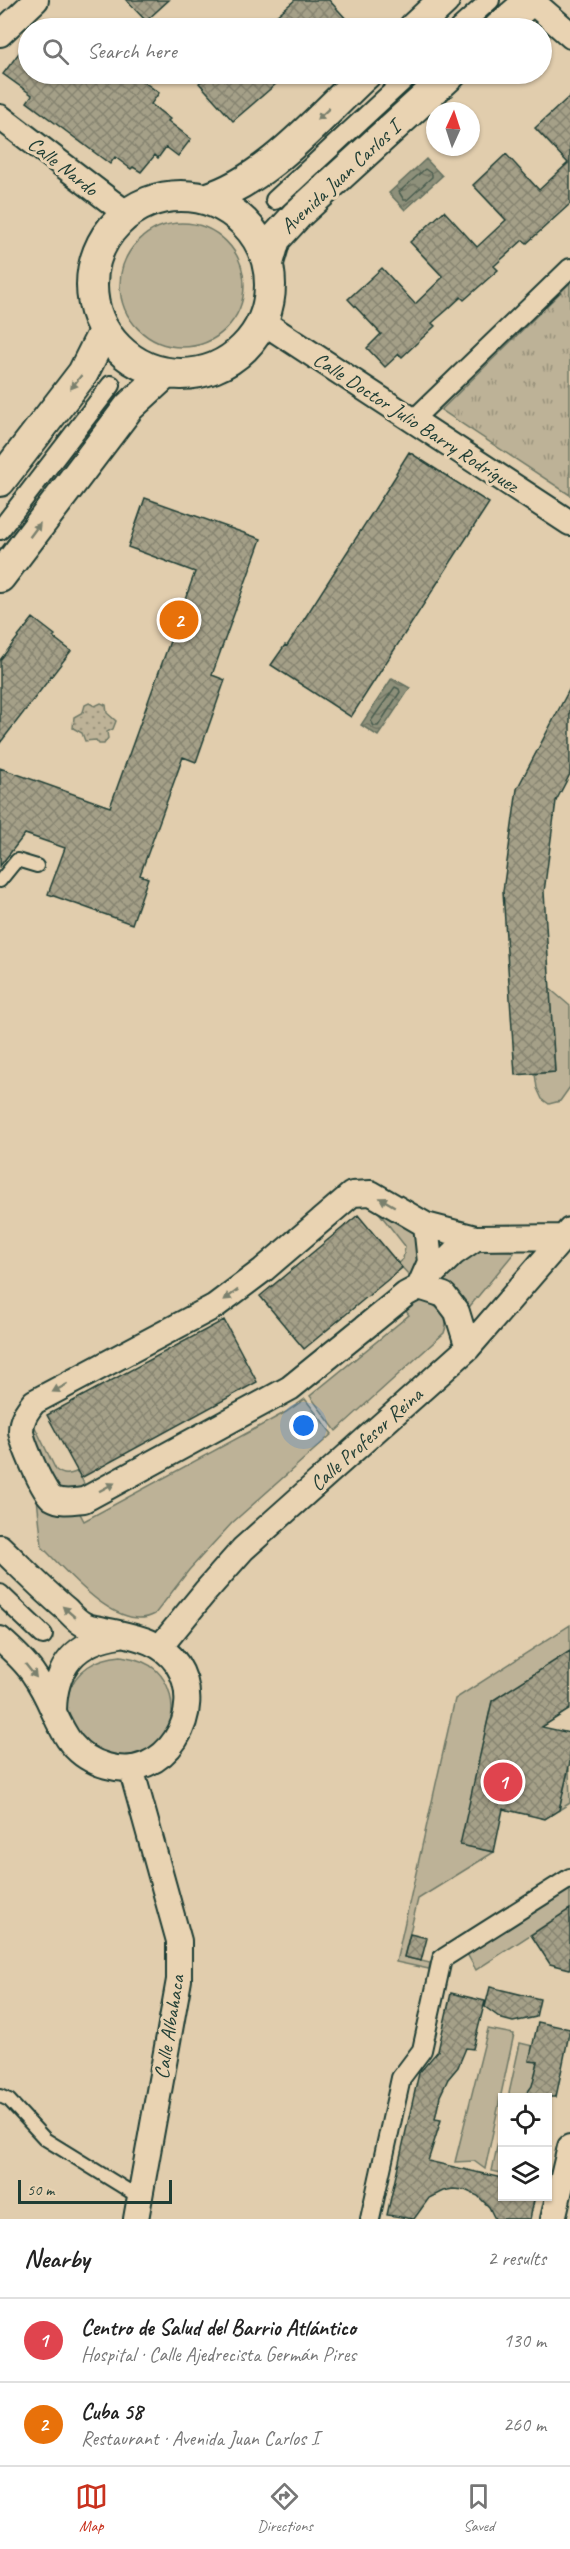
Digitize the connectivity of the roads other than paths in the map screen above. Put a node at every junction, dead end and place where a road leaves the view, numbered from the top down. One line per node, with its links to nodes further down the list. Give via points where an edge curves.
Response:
1 (36, 0): 11 (street)
2 (444, 0): 5 (street)
3 (490, 0): 6 (street)
4 (533, 1): 7 (street); 8 (street); 10 (lane)
5 (425, 18)
6 (470, 18)
7 (512, 18)
8 (550, 18)
9 (552, 21): 12 (street)
10 (570, 26)
11 (0, 34)
12 (570, 39)
13 (355, 84): 17 (street, one-way to 17, via 259,174)
14 (400, 84): 18 (street, Avenida Juan Carlos I)
15 (439, 84): 20 (street, Avenida Juan Carlos I, via 297,215 275,239)
16 (0, 117): 19 (street, Calle Nardo)
17 (205, 200): 19 (street, via 178,196 151,201); 20 (street, via 227,208 245,223)
18 (275, 200)
19 (127, 214): 23 (street, via 107,235 94,263 95,310)
20 (268, 263): 22 (street, via 270,293)
21 (570, 268): 26 (street)
22 (263, 322): 24 (street, via 247,346 224,364 196,374); 26 (street, Calle Doctor Julio Barry Rodríguez)
23 (104, 331): 24 (street, via 120,351 142,366); 27 (street, one-way to 27, via 83,373)
24 (166, 373): 30 (street, one-way to 24, via 129,407)
25 (111, 385): 29 (street)
26 (413, 420): 28 (street, Calle Doctor Julio Barry Rodríguez)
27 (0, 481)
28 (570, 523)
29 (0, 530)
30 (0, 577)
31 (37, 866): 32 (lane, via 17,860)
32 (0, 881)
33 (426, 1225): 35 (street); 36 (street, via 430,1262); 36 (street, one-way to 36, via 371,1193 352,1194 215,1306 34,1402 23,1417 21,1432 43,1489 52,1498 66,1502 84,1500 290,1388)
34 (567, 1234): 35 (street); 37 (street, Calle Profesor Reina)
35 (476, 1238): 36 (street)
36 (419, 1287): 37 (street, via 444,1295 457,1312)
37 (468, 1348): 43 (street, Calle Profesor Reina, via 243,1549)
38 (0, 1547): 41 (street, one-way to 38, via 84,1625)
39 (0, 1594): 40 (street)
40 (43, 1635)
41 (122, 1635): 43 (street, via 142,1638); 44 (street, via 103,1637 71,1657 55,1690)
42 (0, 1638): 44 (street, one-way to 44, via 34,1674)
43 (160, 1647): 45 (street, via 176,1663 186,1684 188,1706 183,1728 171,1747 153,1761)
44 (54, 1710): 45 (street, via 60,1730 72,1748 89,1760)
45 (131, 1768): 50 (street, Calle Albahaca, via 178,1941 179,1960 179,1980)
46 (570, 1878): 51 (street, via 442,1959 422,2049 401,2078)
47 (0, 2096): 50 (lane, via 9,2100 45,2139)
48 (570, 2147): 49 (street)
49 (560, 2207)
50 (138, 2208)
51 (370, 2219)

